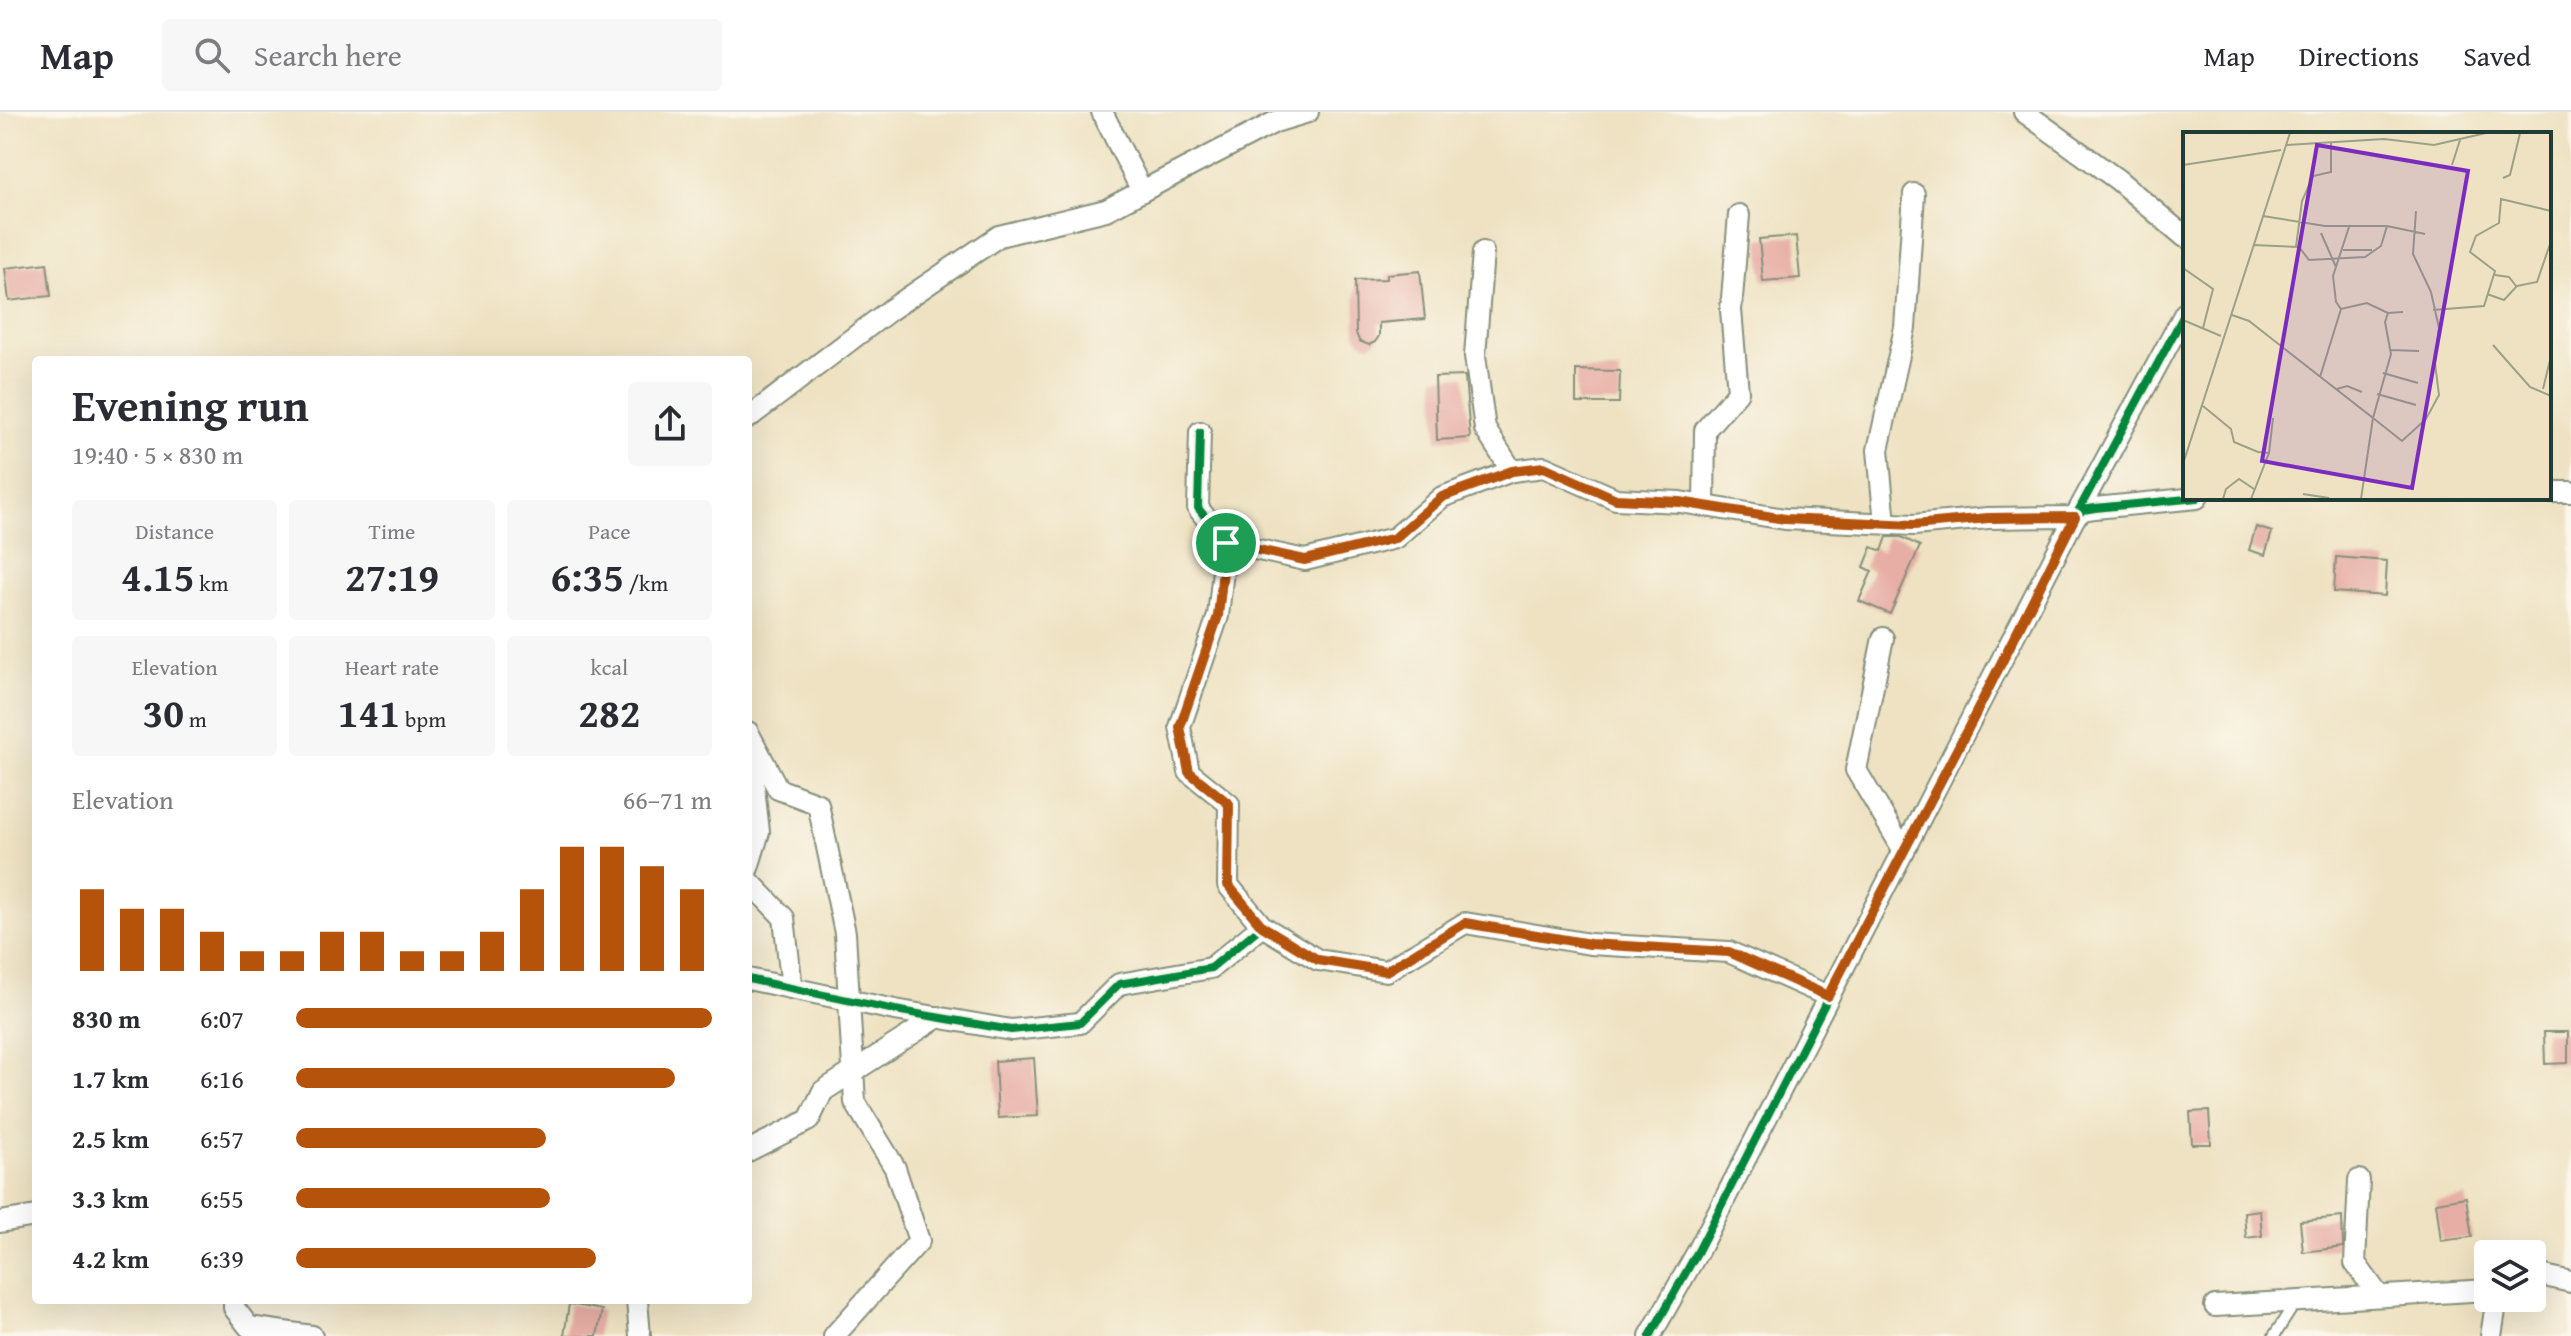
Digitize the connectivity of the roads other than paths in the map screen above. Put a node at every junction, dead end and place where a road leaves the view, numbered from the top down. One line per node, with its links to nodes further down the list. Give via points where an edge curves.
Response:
1 (1102, 112): 4 (street)
2 (1308, 112): 4 (street, via 1275,122)
3 (2024, 112): 7 (street)
4 (1142, 191): 10 (street, via 1106,210 999,236 890,310)
5 (1914, 194): 16 (street, via 1905,328 1878,450)
6 (1739, 215): 14 (street, via 1731,310 1738,392 1705,430)
7 (2183, 235)
8 (1483, 252): 12 (street, via 1475,356 1485,429)
9 (2183, 317): 15 (street)
10 (752, 415)
11 (1200, 432): 17 (street, via 1198,508)
12 (1512, 471): 14 (street, via 1544,467 1616,499); 17 (street, via 1442,497 1395,538 1305,560)
13 (2183, 499): 15 (street, via 2095,508)
14 (1704, 506): 16 (street, via 1785,519)
15 (2075, 517): 16 (street); 21 (street)
16 (1885, 523)
17 (1226, 543): 24 (street, via 1218,616 1180,727 1189,772 1229,804 1228,885)
18 (1883, 638): 21 (street, via 1856,770)
19 (752, 740): 28 (street, via 778,789 818,804 845,933)
20 (752, 769): 22 (street, via 759,832)
21 (1904, 851): 27 (street)
22 (752, 855)
23 (752, 884): 26 (street, via 784,918)
24 (1262, 926): 27 (street, via 1318,960 1386,971 1465,923 1590,944 1729,952); 29 (street, via 1211,968 1119,984 1080,1023 1011,1030)
25 (752, 980): 26 (street)
26 (792, 988): 28 (street)
27 (1828, 996): 47 (street)
28 (848, 1000): 29 (street); 30 (street)
29 (938, 1017): 30 (street)
30 (853, 1074): 31 (street, via 823,1091 809,1120); 46 (street, via 855,1102 895,1168 919,1241)
31 (752, 1149)
32 (2359, 1180): 38 (street, via 2355,1263)
33 (32, 1217): 34 (street)
34 (0, 1222)
35 (2546, 1276): 36 (street)
36 (2571, 1282)
37 (2474, 1291): 38 (street)
38 (2379, 1296): 39 (street)
39 (2296, 1301): 42 (street); 48 (lane)
40 (234, 1304): 44 (street, via 249,1327)
41 (637, 1304): 45 (street)
42 (2215, 1306)
43 (2495, 1312): 49 (street)
44 (312, 1336)
45 (640, 1336)
46 (834, 1336)
47 (1650, 1336)
48 (2274, 1336)
49 (2491, 1336)

